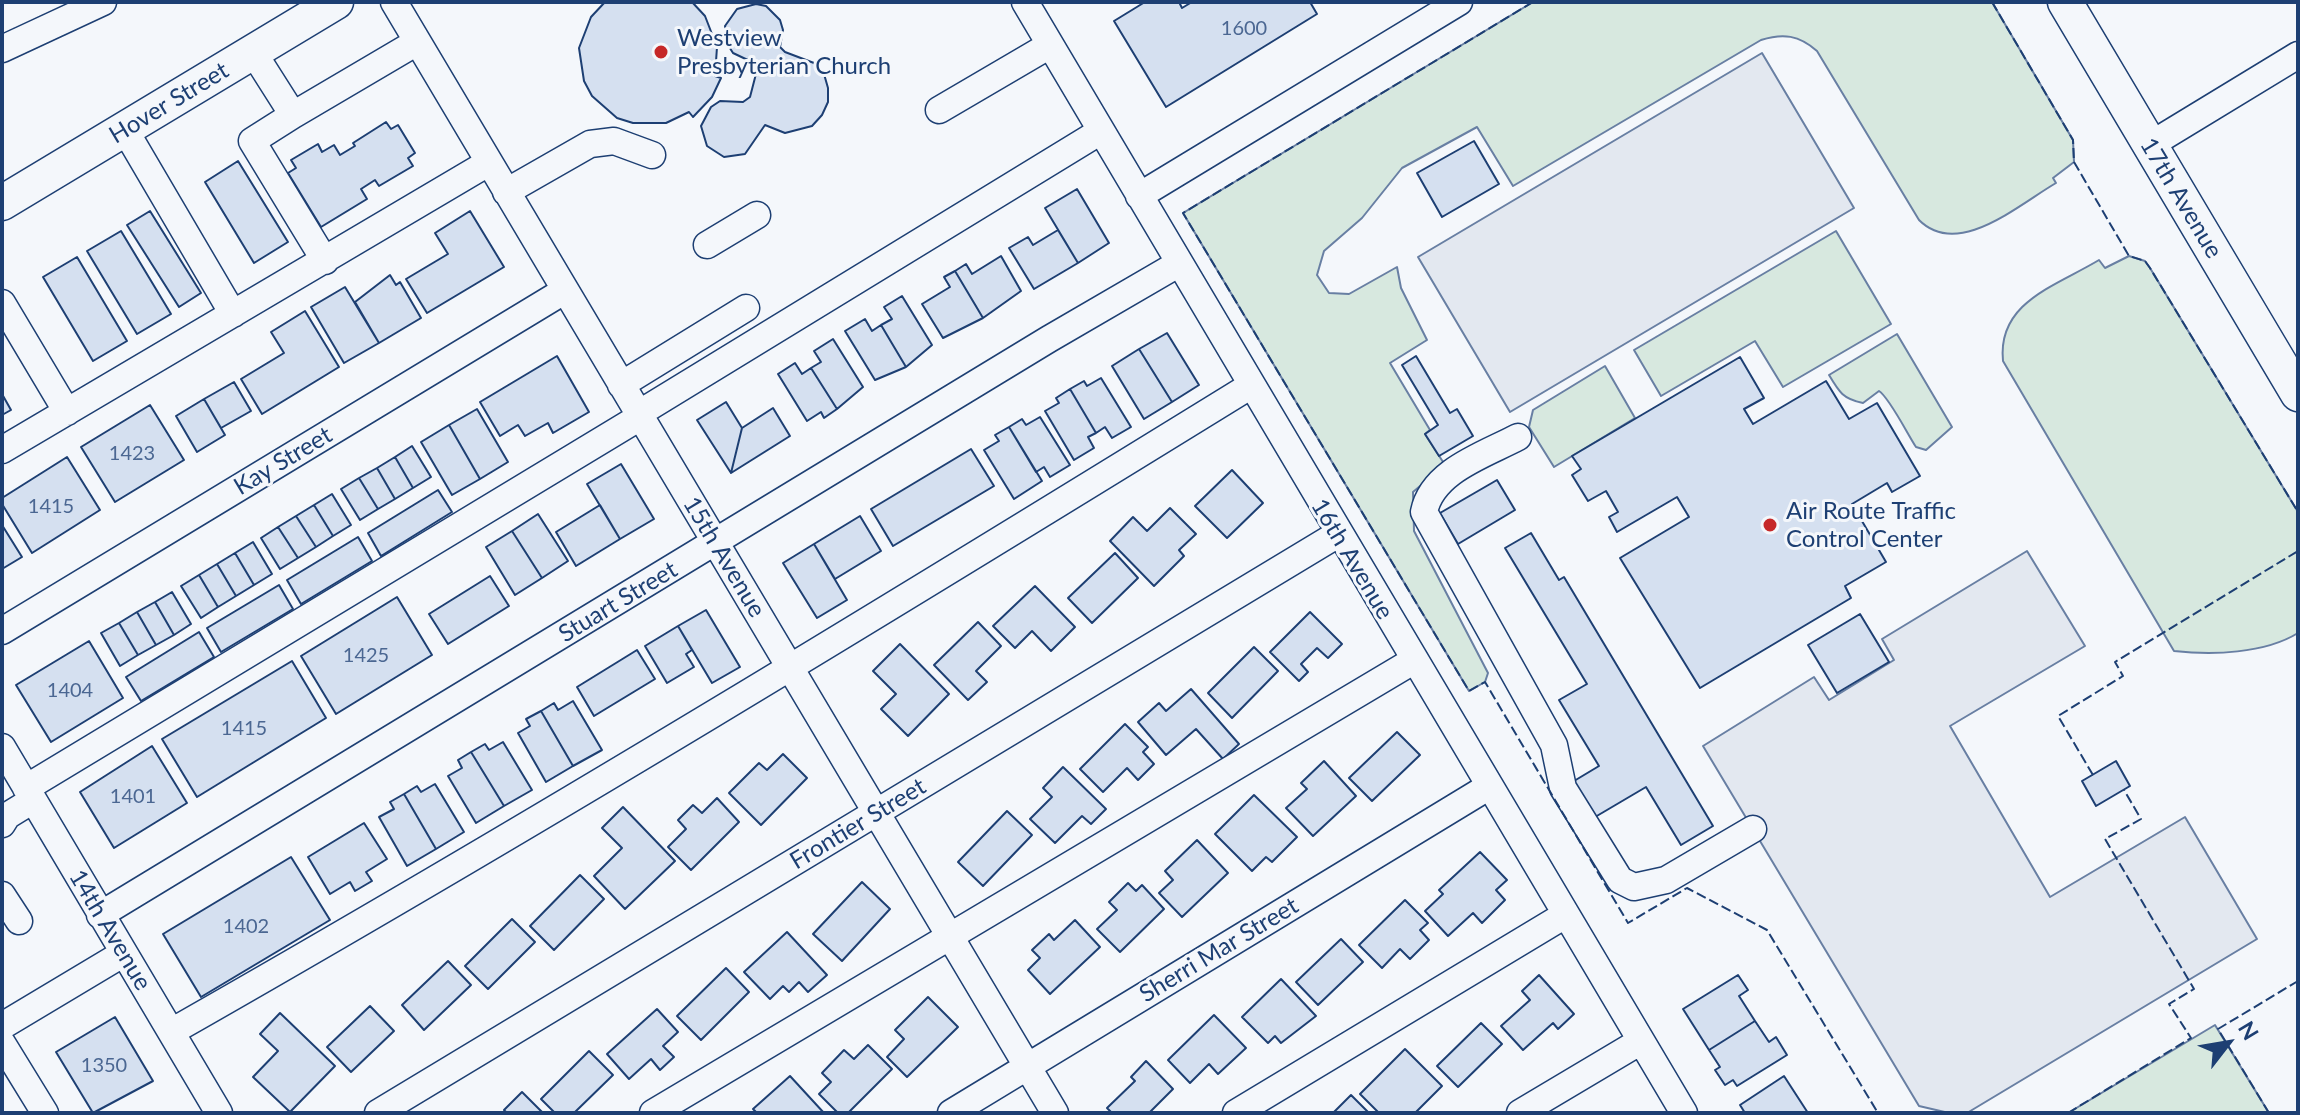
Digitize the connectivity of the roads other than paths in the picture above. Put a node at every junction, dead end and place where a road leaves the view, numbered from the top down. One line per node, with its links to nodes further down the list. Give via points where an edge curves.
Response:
1 (103, 2): 9 (street)
2 (336, 2): 10 (main road, Hover Street)
3 (394, 2): 7 (street, 15th Avenue)
4 (1025, 2): 8 (street, 16th Avenue)
5 (1459, 2): 20 (street)
6 (2065, 2): 16 (main road, 17th Avenue)
7 (417, 42): 13 (street); 18 (street, 15th Avenue)
8 (1050, 45): 12 (street); 15 (street, 16th Avenue)
9 (2, 49)
10 (253, 52): 13 (street); 14 (main road, Hover Street)
11 (2298, 55): 16 (street)
12 (939, 110)
13 (293, 115): 24 (street, via 252,141)
14 (125, 130): 21 (main road, Hover Street); 29 (street)
15 (1101, 131): 20 (street, 16th Avenue); 34 (street)
16 (2150, 145): 32 (main road, 17th Avenue)
17 (652, 155): 19 (street, via 614,141 590,144)
18 (488, 163): 19 (street, 15th Avenue); 24 (street)
19 (506, 192): 26 (street, 15th Avenue)
20 (1139, 196): 25 (street, 16th Avenue)
21 (2, 203)
22 (757, 215): 23 (street)
23 (707, 245)
24 (325, 261): 29 (street)
25 (1178, 264): 31 (street, 16th Avenue); 38 (street, Stuart Street)
26 (564, 291): 30 (street, 15th Avenue); 39 (street, Kay Street)
27 (2, 303): 33 (street)
28 (746, 308): 30 (street)
29 (233, 314): 33 (street)
30 (621, 385): 34 (street, 15th Avenue)
31 (1250, 386): 37 (street, 16th Avenue); 41 (street)
32 (2298, 394)
33 (67, 412): 36 (street)
34 (639, 416): 38 (street, 15th Avenue); 44 (street)
35 (1518, 437): 47 (street, via 1437,483 1424,512 1554,745 1563,788 1620,880 1634,887 1666,880)
36 (2, 450)
37 (1338, 534): 40 (street, 16th Avenue); 45 (street, Frontier Street)
38 (716, 543): 41 (street, 15th Avenue); 49 (street, Stuart Street)
39 (2, 631)
40 (1413, 661): 43 (street, 16th Avenue); 52 (street)
41 (791, 668): 45 (street, 15th Avenue); 55 (street)
42 (2, 747): 44 (street, 14th Avenue)
43 (1488, 787): 50 (street, 16th Avenue); 58 (street, Sherri Mar Street)
44 (30, 794): 46 (street); 49 (street, 14th Avenue)
45 (877, 812): 52 (street, 15th Avenue); 61 (street, Frontier Street)
46 (2, 824)
47 (1753, 829)
48 (2, 895): 51 (street)
49 (100, 915): 53 (street, 14th Avenue)
50 (1565, 915): 56 (street, 16th Avenue); 65 (street)
51 (19, 921)
52 (950, 936): 58 (street, 15th Avenue); 62 (street)
53 (124, 953): 54 (street); 55 (street, 14th Avenue)
54 (2, 1026)
55 (171, 1032): 60 (street, 14th Avenue)
56 (1641, 1041): 66 (street); 67 (street, 16th Avenue)
57 (2, 1043): 59 (street)
58 (1027, 1067): 63 (street, Sherri Mar Street); 64 (street, 15th Avenue)
59 (45, 1113)
60 (219, 1113)
61 (378, 1113)
62 (653, 1113)
63 (951, 1113)
64 (1055, 1113)
65 (1236, 1113)
66 (1520, 1113)
67 (1684, 1113)

